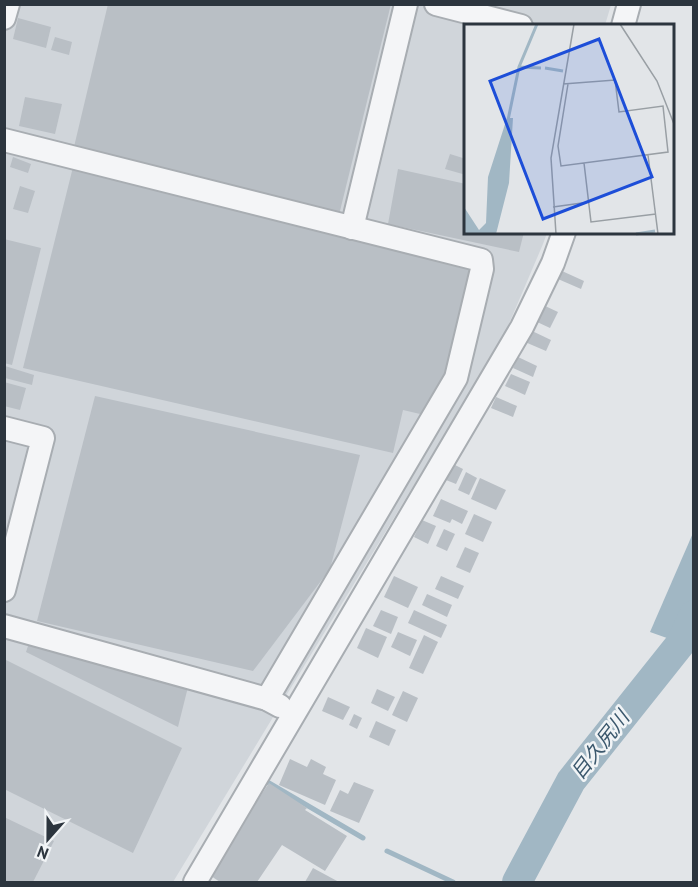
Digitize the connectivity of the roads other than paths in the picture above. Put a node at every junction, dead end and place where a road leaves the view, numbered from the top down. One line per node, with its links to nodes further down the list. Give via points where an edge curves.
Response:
1 (8, 4): 5 (street)
2 (406, 4): 9 (street)
3 (436, 4): 6 (street)
4 (629, 4): 7 (street)
5 (4, 18)
6 (513, 24)
7 (624, 24)
8 (4, 140): 9 (street)
9 (352, 228): 14 (street, via 481,260 482,269 456,378)
10 (563, 234): 15 (street, via 522,327)
11 (4, 428): 12 (street, via 43,438)
12 (4, 590)
13 (4, 626): 14 (street)
14 (267, 699): 15 (street)
15 (294, 714): 16 (street)
16 (195, 882)

